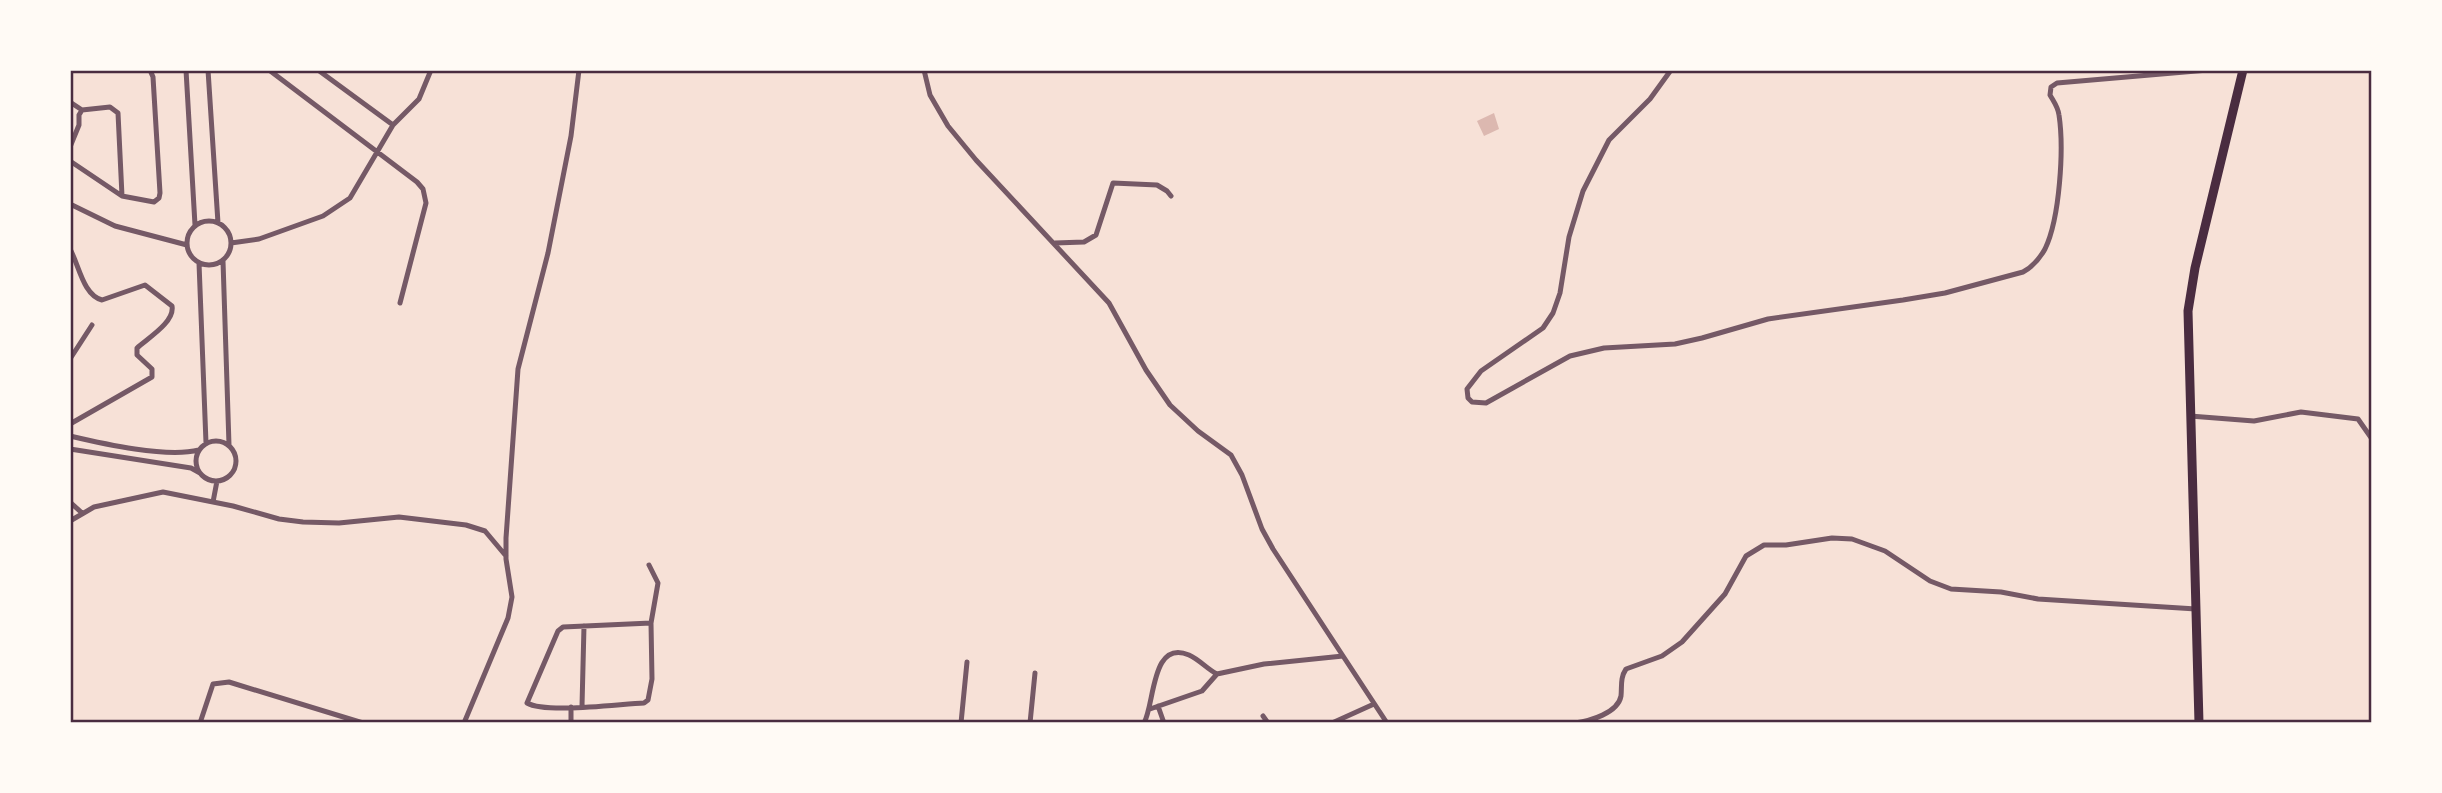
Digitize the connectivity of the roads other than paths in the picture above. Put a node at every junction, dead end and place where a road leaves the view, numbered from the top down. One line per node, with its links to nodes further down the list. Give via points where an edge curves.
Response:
1 (149, 70): 18 (street, via 160,196 154,202)
2 (186, 70): 22 (street)
3 (208, 70): 21 (street)
4 (269, 70): 16 (street)
5 (318, 70): 14 (street)
6 (431, 70): 14 (street, via 419,99)
7 (579, 70): 46 (street, via 548,253 518,369)
8 (924, 70): 24 (street, via 930,95 948,126)
9 (1671, 70): 10 (street, via 1650,99 1609,140 1583,191 1553,313 1542,328 1481,371 1467,389 1472,402 1486,403 1586,351 1675,344 1760,320 1935,295 2023,272 2045,249 2054,215 2059,122 2051,87)
10 (2208, 70)
11 (2243, 70): 32 (highway, via 2189,296)
12 (70, 102): 13 (street)
13 (82, 110): 15 (street); 18 (street, via 110,107 117,113)
14 (393, 125): 16 (street)
15 (70, 148)
16 (379, 151): 23 (street, via 354,194 323,216 259,239); 29 (street, via 421,185 426,198)
17 (70, 161): 18 (street)
18 (122, 196)
19 (1171, 196): 24 (street, via 1157,185 1112,183 1096,235 1084,242)
20 (70, 204): 25 (street, via 115,226)
21 (218, 223): 22 (street); 23 (street)
22 (195, 225): 25 (street)
23 (231, 243): 27 (street)
24 (1054, 243): 51 (street, via 1109,303 1170,405 1231,456 1273,549)
25 (187, 246): 28 (street)
26 (70, 249): 33 (street, via 87,288 97,299 145,285 173,310 137,348 137,355 152,369 152,377)
27 (223, 261): 28 (street); 37 (street)
28 (199, 263): 36 (street)
29 (400, 303)
30 (92, 325): 31 (street)
31 (70, 359)
32 (2190, 416): 35 (street, via 2254,421 2301,412 2358,419); 48 (highway)
33 (70, 424)
34 (70, 436): 39 (street, via 184,453)
35 (2372, 439)
36 (206, 443): 37 (street, via 215,440); 39 (street)
37 (229, 445): 41 (street, via 235,453 235,467)
38 (70, 449): 40 (street)
39 (199, 450): 40 (street, via 196,464)
40 (200, 473): 41 (street)
41 (217, 481): 43 (street)
42 (70, 499): 44 (street)
43 (213, 502): 44 (street, via 159,493); 46 (street, via 303,522 398,517 466,525 485,531)
44 (82, 513): 45 (street)
45 (70, 521)
46 (506, 556): 63 (street, via 512,597 508,618)
47 (649, 565): 49 (street, via 658,583)
48 (2196, 609): 72 (street, via 1951,589 1930,581 1885,551 1852,539 1764,545 1746,556 1724,594 1682,642 1662,656 1626,669 1614,709); 73 (highway)
49 (651, 623): 50 (street); 56 (street, via 648,700)
50 (584, 626): 56 (street); 58 (street, via 558,631 527,700 534,707)
51 (1343, 656): 54 (street); 55 (street)
52 (967, 662): 65 (street)
53 (1035, 673): 66 (street)
54 (1217, 674): 57 (street, via 1202,691); 59 (street, via 1185,654 1167,656 1160,664)
55 (1374, 704): 70 (street); 71 (street)
56 (582, 706): 58 (street)
57 (1158, 706): 59 (street); 68 (street)
58 (571, 708): 64 (street)
59 (1150, 709): 67 (street)
60 (1264, 716): 69 (street)
61 (200, 723): 62 (street, via 213,684 220,682)
62 (363, 723)
63 (464, 723)
64 (571, 723)
65 (961, 723)
66 (1030, 723)
67 (1144, 723)
68 (1164, 723)
69 (1268, 723)
70 (1332, 723)
71 (1387, 723)
72 (1575, 723)
73 (2199, 723)

